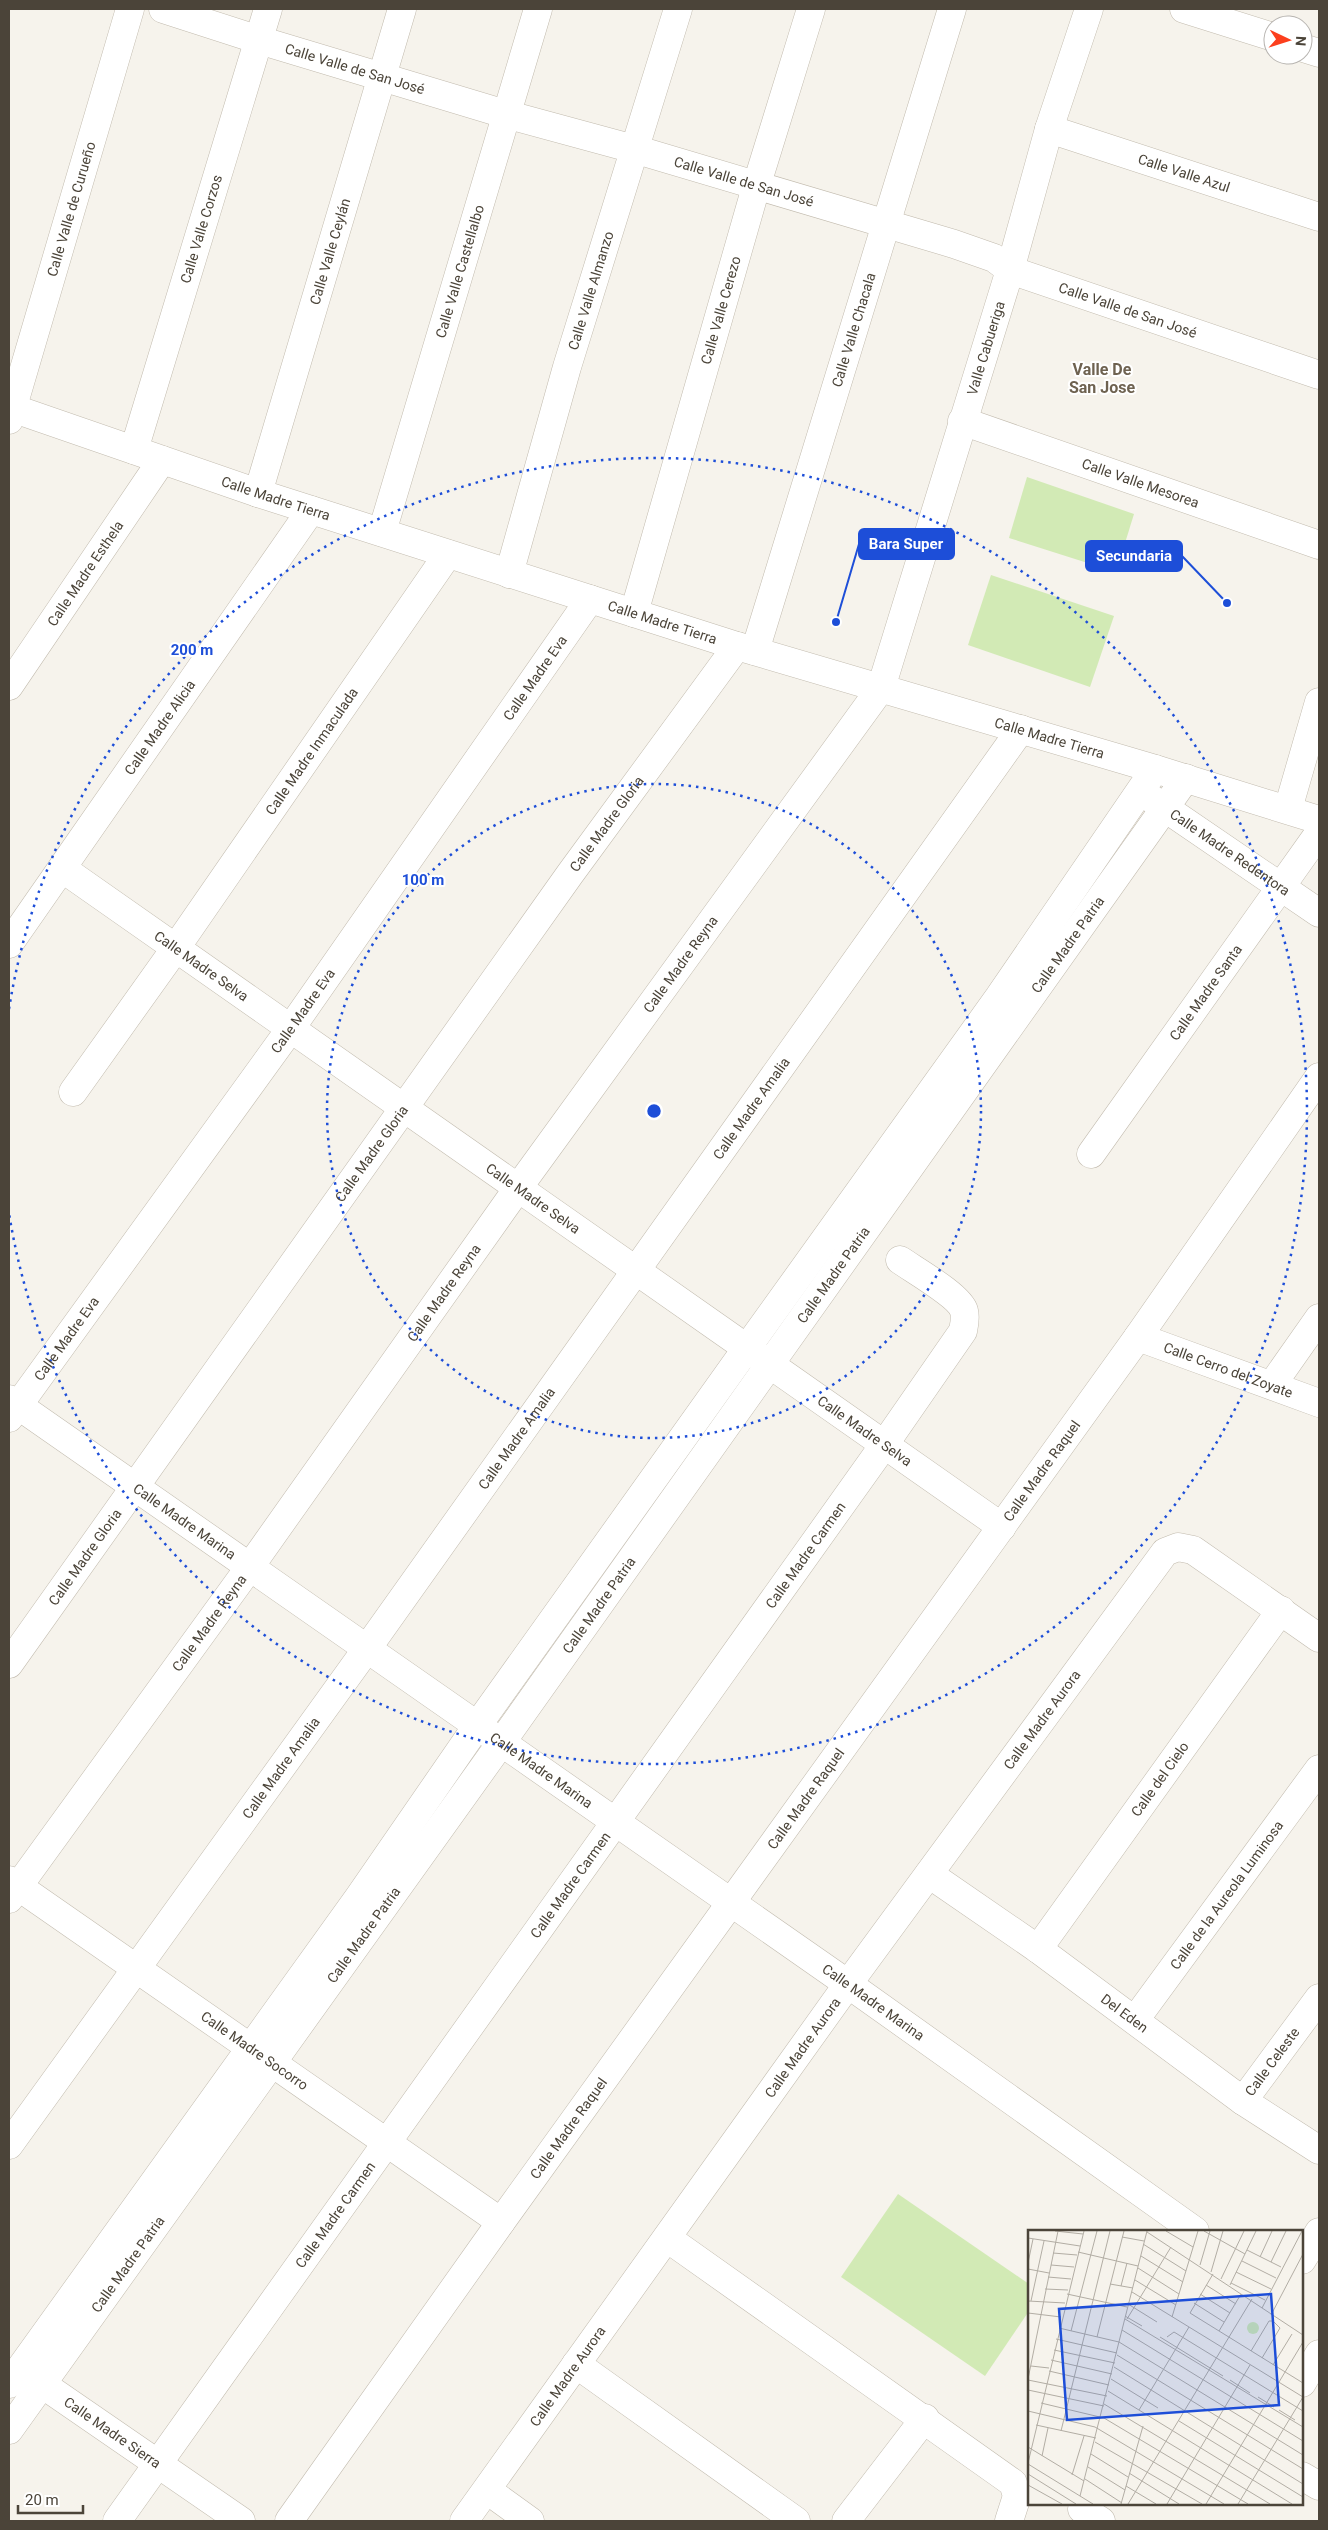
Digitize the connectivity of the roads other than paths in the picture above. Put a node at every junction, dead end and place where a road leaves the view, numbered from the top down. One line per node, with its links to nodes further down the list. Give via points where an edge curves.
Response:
1 (130, 9): 23 (street, Calle Valle de Curueño)
2 (163, 9): 13 (street, Calle Valle de San José)
3 (268, 9): 13 (street, Calle Valle Corzos)
4 (402, 9): 14 (street, Calle Valle Ceylán)
5 (538, 9): 15 (street, Calle Valle Castellalbo)
6 (678, 9): 17 (street, Calle Valle Almanzo)
7 (811, 9): 18 (street, Calle Valle Cerezo)
8 (952, 9): 20 (street, Calle Valle Chacala)
9 (1089, 9): 16 (street, Valle Cabueriga)
10 (1184, 9): 11 (street)
11 (1227, 15): 12 (street)
12 (1263, 33)
13 (259, 40): 14 (street, Calle Valle de San José); 25 (street, Calle Valle Corzos)
14 (382, 77): 15 (street, Calle Valle de San José); 27 (street, Calle Valle Ceylán)
15 (505, 114): 17 (street, Calle Valle de San José); 29 (street, Calle Valle Castellalbo)
16 (1049, 129): 19 (street, Calle Valle Azul); 21 (street, Valle Cabueriga)
17 (634, 149): 18 (street, Calle Valle de San José); 32 (street, Calle Valle Almanzo, via 567,367)
18 (756, 187): 20 (street, Calle Valle de San José); 34 (street, Calle Valle Cerezo)
19 (1319, 217)
20 (885, 224): 21 (street, Calle Valle de San José, via 986,255); 35 (street, Calle Valle Chacala)
21 (1010, 270): 22 (street, Calle Valle de San José); 24 (street, Valle Cabueriga)
22 (1319, 375)
23 (10, 412): 25 (street, Calle Madre Tierra)
24 (962, 422): 30 (street, Calle Valle Mesorea); 37 (street, Valle Cabueriga)
25 (134, 450): 26 (street, Calle Madre Tierra)
26 (162, 460): 27 (street, Calle Madre Tierra); 36 (street, Calle Madre Esthela)
27 (258, 493): 28 (street, Calle Madre Tierra)
28 (312, 510): 29 (street, Calle Madre Tierra); 47 (street, Calle Madre Alicia)
29 (382, 532): 31 (street, Calle Madre Tierra)
30 (1319, 545)
31 (448, 554): 32 (street, Calle Madre Tierra); 51 (street, Calle Madre Inmaculada)
32 (509, 574): 33 (street, Calle Madre Tierra)
33 (590, 599): 34 (street, Calle Madre Tierra); 52 (street, Calle Madre Eva)
34 (634, 613): 35 (street, Calle Madre Tierra)
35 (746, 648): 37 (street, Calle Madre Tierra); 55 (street, Calle Madre Gloria, via 570,874)
36 (9, 686)
37 (881, 688): 39 (street, Calle Madre Tierra); 57 (street, Calle Madre Reyna)
38 (1319, 702): 44 (street)
39 (1022, 729): 40 (street, Calle Madre Tierra); 59 (street, Calle Madre Amalia)
40 (1155, 769): 41 (street, Calle Madre Tierra); 42 (street, Calle Madre Patria)
41 (1186, 778): 43 (street, Calle Madre Patria); 44 (street, Calle Madre Tierra)
42 (1140, 792): 43 (street, Calle Madre Redentora); 62 (street, Calle Madre Patria, via 1000,997)
43 (1164, 807): 48 (street, Calle Madre Redentora); 63 (street, Calle Madre Patria)
44 (1288, 809): 45 (street, Calle Madre Tierra)
45 (1319, 820)
46 (1319, 833): 48 (street, Calle Madre Santa)
47 (64, 869): 50 (street, Calle Madre Alicia); 51 (street, Calle Madre Selva)
48 (1282, 886): 49 (street, Calle Madre Redentora); 56 (street, Calle Madre Santa)
49 (1319, 913)
50 (9, 944)
51 (175, 949): 52 (street, Calle Madre Selva); 54 (street, Calle Madre Inmaculada)
52 (291, 1028): 55 (street, Calle Madre Selva); 66 (street, Calle Madre Eva)
53 (1319, 1077): 61 (street, Calle Madre Raquel)
54 (73, 1092)
55 (404, 1109): 57 (street, Calle Madre Selva); 68 (street, Calle Madre Gloria)
56 (1092, 1154)
57 (518, 1188): 59 (street, Calle Madre Selva); 70 (street, Calle Madre Reyna)
58 (900, 1260): 67 (street, Calle Madre Carmen, via 956,1300 964,1310 965,1321 956,1342)
59 (635, 1271): 62 (street, Calle Madre Selva); 73 (street, Calle Madre Amalia)
60 (1319, 1318): 64 (street)
61 (1138, 1337): 64 (street, Calle Cerro del Zoyate); 69 (street, Calle Madre Raquel)
62 (747, 1348): 63 (street, Calle Madre Selva); 75 (street, Calle Madre Patria)
63 (770, 1365): 67 (street, Calle Madre Selva); 76 (street, Calle Madre Patria)
64 (1272, 1385): 65 (street, Calle Cerro del Zoyate)
65 (1319, 1403)
66 (12, 1408): 68 (street, Calle Madre Marina)
67 (884, 1445): 69 (street, Calle Madre Selva); 78 (street, Calle Madre Carmen)
68 (136, 1486): 70 (street, Calle Madre Marina); 74 (street, Calle Madre Gloria)
69 (1002, 1527): 81 (street, Calle Madre Raquel)
70 (249, 1568): 73 (street, Calle Madre Marina); 80 (street, Calle Madre Reyna)
71 (1281, 1610): 72 (street); 79 (street, Calle Madre Aurora, via 1193,1550 1178,1548 1165,1552); 82 (street, Calle del Cielo)
72 (1319, 1638)
73 (366, 1650): 75 (street, Calle Madre Marina); 83 (street, Calle Madre Amalia)
74 (9, 1664)
75 (477, 1726): 76 (street, Calle Madre Marina); 87 (street, Calle Madre Patria)
76 (501, 1743): 78 (street, Calle Madre Marina); 88 (street, Calle Madre Patria)
77 (1319, 1769): 86 (street, Calle de la Aureola Luminosa)
78 (615, 1822): 81 (street, Calle Madre Marina); 90 (street, Calle Madre Carmen)
79 (930, 1874): 82 (street, Del Eden); 84 (street, Calle Madre Aurora)
80 (12, 1888): 83 (street, Calle Madre Socorro)
81 (730, 1903): 84 (street, Calle Madre Marina); 93 (street, Calle Madre Raquel)
82 (1038, 1949): 86 (street, Del Eden)
83 (135, 1967): 87 (street, Calle Madre Socorro); 91 (street, Calle Madre Amalia)
84 (848, 1984): 94 (street, Calle Madre Marina); 96 (street, Calle Madre Aurora)
85 (1319, 1998): 89 (street, Calle Celeste)
86 (1135, 2020): 89 (street, Del Eden)
87 (250, 2048): 88 (street, Calle Madre Socorro); 100 (street, Calle Madre Patria)
88 (272, 2065): 90 (street, Calle Madre Socorro); 102 (street, Calle Madre Patria)
89 (1243, 2101): 92 (street, Del Eden)
90 (386, 2144): 93 (street, Calle Madre Socorro); 105 (street, Calle Madre Carmen)
91 (9, 2145)
92 (1319, 2150)
93 (501, 2222): 111 (street, Calle Madre Raquel)
94 (1194, 2230)
95 (1319, 2232): 97 (street)
96 (667, 2238): 99 (street, Calle Madre Aurora); 103 (street)
97 (1303, 2258)
98 (1319, 2354): 101 (street)
99 (576, 2364): 108 (street, Calle Madre Aurora); 114 (street)
100 (12, 2371): 102 (street, Calle Madre Sierra)
101 (1303, 2381)
102 (42, 2384): 104 (street, Calle Madre Patria); 105 (street, Calle Madre Sierra)
103 (925, 2418): 115 (street); 116 (street, via 1013,2483 1017,2496)
104 (9, 2430)
105 (159, 2465): 109 (street, Calle Madre Carmen); 110 (street, Calle Madre Sierra)
106 (1303, 2477): 107 (street)
107 (1319, 2486)
108 (487, 2490): 112 (street, Calle Madre Aurora); 113 (street)
109 (117, 2521)
110 (241, 2521)
111 (289, 2521)
112 (464, 2521)
113 (530, 2521)
114 (796, 2521)
115 (846, 2521)
116 (1008, 2521)

